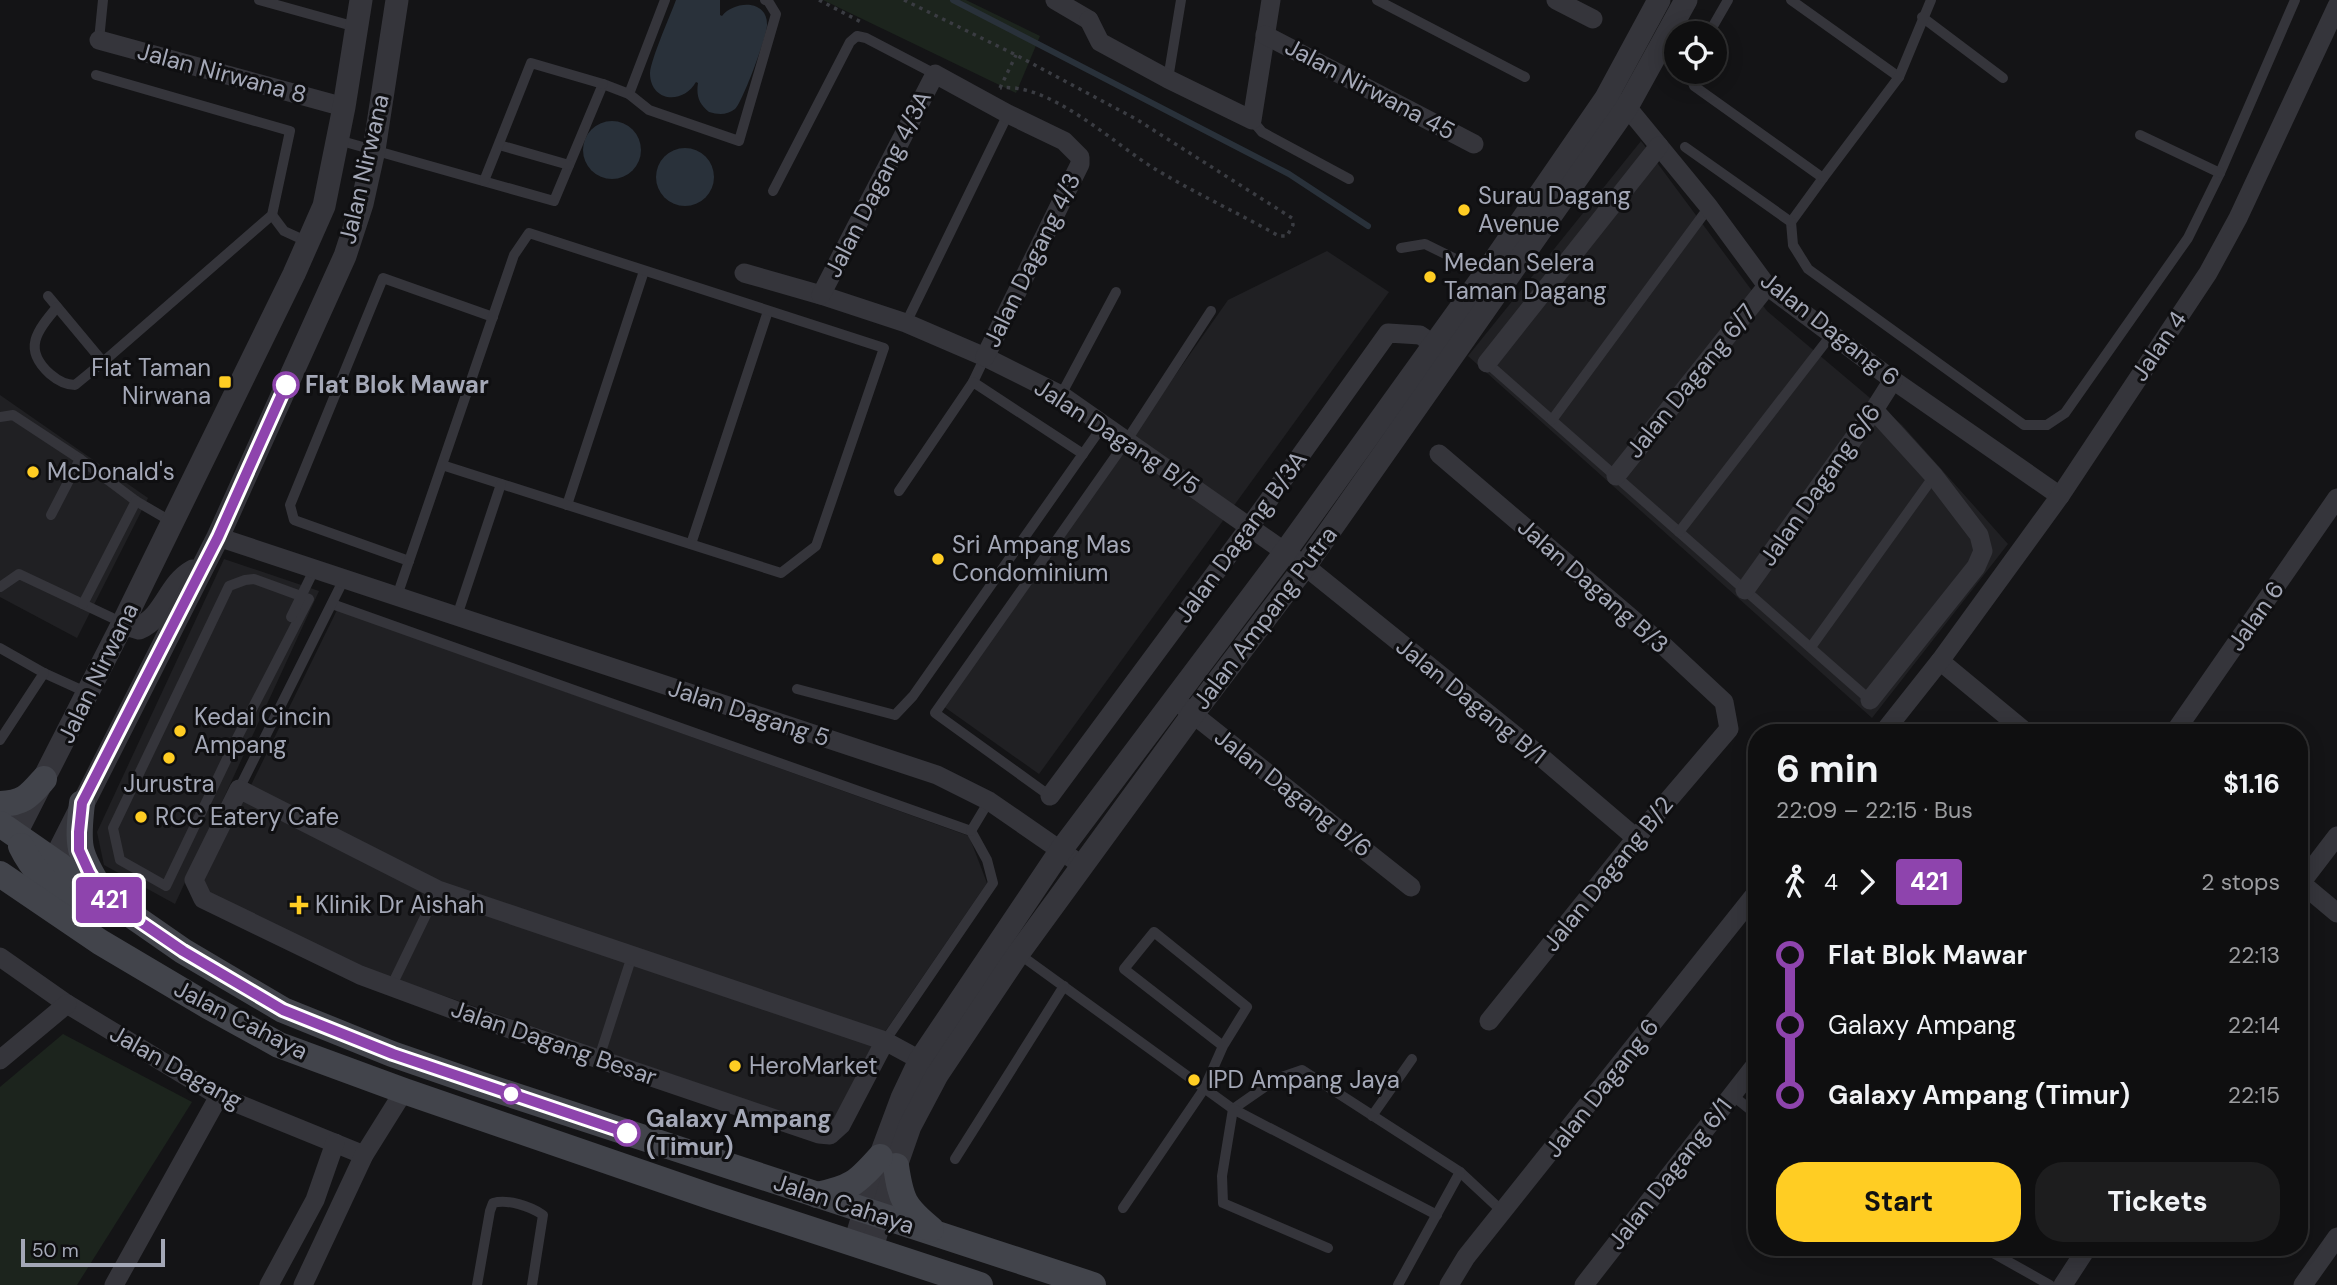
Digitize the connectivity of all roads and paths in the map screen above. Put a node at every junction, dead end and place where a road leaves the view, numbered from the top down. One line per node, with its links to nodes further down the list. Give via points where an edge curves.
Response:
1 (103, 0): 29 (lane)
2 (259, 0): 27 (lane)
3 (361, 0): 27 (street, Jalan Nirwana)
4 (397, 0): 50 (street, Jalan Nirwana)
5 (665, 0): 39 (lane)
6 (765, 0): 39 (lane, via 776,14 739,141 649,110)
7 (819, 0): 26 (path)
8 (904, 0): 30 (path)
9 (1055, 0): 24 (street)
10 (1092, 0): 24 (street)
11 (1181, 0): 36 (lane)
12 (1271, 0): 28 (street)
13 (1377, 0): 34 (lane)
14 (1556, 0): 23 (street)
15 (1659, 0): 40 (street, Jalan Ampang Putra)
16 (1686, 0): 40 (street, Jalan Ampang Putra)
17 (1728, 0): 25 (lane)
18 (1791, 0): 33 (lane)
19 (1931, 0): 22 (lane)
20 (2295, 0): 52 (lane)
21 (2337, 6): 96 (street, Jalan 4, via 2208,273)
22 (1923, 17): 33 (lane); 35 (lane)
23 (1593, 19)
24 (1089, 20): 36 (street, via 1100,42)
25 (1716, 21)
26 (864, 24)
27 (357, 27): 41 (street, Jalan Nirwana)
28 (1265, 35): 43 (street); 46 (street, Jalan Nirwana 45)
29 (99, 40): 41 (street, Jalan Nirwana 8)
30 (1016, 55): 30 (path, via 999,89 1031,91 1087,121 1154,169 1279,236 1287,236 1292,218 1136,119)
31 (935, 74): 42 (street); 56 (lane, via 857,36); 68 (street, Jalan Dagang 4/3A)
32 (96, 75): 58 (lane, via 290,131)
33 (1899, 76): 53 (lane)
34 (1525, 77)
35 (2003, 78)
36 (1168, 79): 43 (street)
37 (603, 84): 39 (lane); 47 (lane, via 531,63); 51 (lane)
38 (1693, 84): 53 (lane)
39 (629, 94)
40 (1616, 102): 48 (street, Jalan Dagang 6); 65 (street, Jalan Ampang Putra); 76 (street, Jalan Ampang Putra)
41 (344, 107): 45 (street, Jalan Nirwana)
42 (1008, 114): 74 (lane); 77 (street, Jalan Dagang 4/3, via 1064,141 1080,157 1080,164)
43 (1252, 120): 54 (lane, via 1262,132)
44 (2140, 135): 52 (lane)
45 (338, 140): 50 (lane); 60 (street, Jalan Nirwana, via 324,206)
46 (1474, 144)
47 (499, 145): 51 (lane); 55 (lane)
48 (1659, 146): 57 (street, Jalan Dagang 6); 79 (street)
49 (1685, 147): 59 (lane)
50 (374, 149): 55 (lane); 62 (street, Jalan Nirwana)
51 (569, 165): 55 (lane, via 554,201)
52 (2220, 173): 59 (lane, via 2180,249 2065,413 2047,425 2024,425 1808,269 1793,245)
53 (1824, 178): 59 (lane)
54 (1349, 179)
55 (484, 181)
56 (773, 191)
57 (1709, 207): 66 (street, Jalan Dagang 6); 85 (lane)
58 (272, 215): 60 (lane, via 284,231); 78 (lane)
59 (1791, 222)
60 (309, 242): 62 (street); 101 (street, Jalan Nirwana)
61 (1401, 248): 65 (lane, via 1424,244)
62 (345, 257): 104 (street, Jalan Nirwana)
63 (644, 271): 71 (lane); 73 (lane, via 529,233 514,255); 99 (lane)
64 (744, 273): 68 (street, Jalan Dagang B/5)
65 (1485, 274): 76 (street, Jalan Ampang Putra)
66 (1767, 286): 75 (street, Jalan Dagang 6); 92 (street, Jalan Dagang 6/7)
67 (1116, 292): 82 (lane)
68 (821, 295): 74 (street, Jalan Dagang B/5)
69 (48, 296): 70 (lane)
70 (57, 307): 78 (lane); 78 (lane, via 36,341 33,351 38,363 53,377 75,385)
71 (768, 311): 105 (lane); 105 (lane, via 884,348 816,546 781,573)
72 (1211, 311): 87 (lane)
73 (492, 317): 91 (lane); 107 (lane, via 383,278 290,505 294,520)
74 (906, 323): 77 (street, Jalan Dagang B/5)
75 (1832, 334): 80 (street, Jalan Dagang 6); 103 (lane)
76 (1443, 350): 102 (street, Jalan Dagang B/3A, via 1420,335 1388,333); 106 (street, Jalan Ampang Putra); 109 (street, Jalan Ampang Putra)
77 (985, 357): 81 (lane); 82 (street, Jalan Dagang B/5)
78 (103, 362)
79 (1488, 363): 85 (lane)
80 (1893, 380): 83 (street, Jalan Dagang 6/6); 96 (street, Jalan Dagang 6)
81 (973, 382): 88 (lane); 95 (lane)
82 (1061, 395): 86 (street, Jalan Dagang B/5)
83 (1874, 410): 93 (street); 113 (street, Jalan Dagang 6/6)
84 (0, 417): 90 (lane, via 13,415)
85 (1552, 420): 92 (lane)
86 (1104, 425): 87 (street, Jalan Dagang B/5); 88 (lane)
87 (1127, 440): 102 (street, Jalan Dagang B/5); 137 (lane, via 935,713)
88 (1083, 454): 125 (lane, via 913,696 895,715)
89 (1439, 454): 133 (street, Jalan Dagang B/3, via 1724,702)
90 (80, 459): 98 (lane); 100 (lane)
91 (442, 466): 94 (lane); 107 (lane)
92 (1616, 475): 103 (lane)
93 (1934, 476): 122 (lane); 128 (street, via 1979,535 1983,551 1976,567)
94 (501, 484): 99 (lane); 118 (lane)
95 (899, 491)
96 (2060, 496): 123 (street, Jalan 4)
97 (2337, 498): 132 (street, Jalan 6)
98 (136, 501): 101 (lane); 116 (lane)
99 (567, 505): 105 (lane)
100 (51, 515)
101 (172, 522): 120 (street, Jalan Nirwana)
102 (1250, 526): 106 (street, Jalan Dagang B/5); 137 (street, Jalan Dagang B/3A)
103 (1679, 532): 113 (lane)
104 (218, 537): 108 (street, Jalan Nirwana); 110 (street, Jalan Dagang 5)
105 (691, 544)
106 (1285, 552): 109 (street, Jalan Dagang B/1); 127 (street, Jalan Ampang Putra)
107 (409, 561): 115 (lane)
108 (204, 564): 120 (street, via 181,577 152,622 139,628); 139 (street, Jalan Nirwana)
109 (1305, 566): 129 (street, Jalan Ampang Putra); 143 (street, Jalan Dagang B/1)
110 (314, 570): 111 (street, Jalan Dagang 5); 114 (lane)
111 (344, 579): 115 (street, Jalan Dagang 5); 117 (lane)
112 (0, 587): 116 (lane, via 20,572)
113 (1745, 590): 122 (lane)
114 (301, 596): 114 (lane, via 309,599 166,886 120,860 113,828 229,586 254,579); 119 (lane)
115 (397, 596): 118 (street, Jalan Dagang 5)
116 (83, 604): 120 (lane)
117 (332, 604): 136 (lane); 141 (lane)
118 (457, 616): 138 (street, Jalan Dagang 5, via 937,775)
119 (291, 617)
120 (123, 623): 126 (street, Jalan Nirwana)
121 (0, 648): 124 (lane)
122 (1811, 648): 128 (lane)
123 (1940, 661): 130 (street); 131 (street)
124 (44, 673): 126 (lane); 134 (lane)
125 (797, 688)
126 (89, 693): 135 (street, Jalan Nirwana)
127 (1174, 699): 129 (street, Jalan Dagang B/6); 145 (street, Jalan Ampang Putra)
128 (1870, 700)
129 (1194, 714): 147 (street, Jalan Ampang Putra); 150 (street, Jalan Dagang B/6)
130 (1890, 724)
131 (2014, 724)
132 (2180, 724)
133 (1729, 729): 143 (street, Jalan Dagang B/2)
134 (0, 740)
135 (44, 779): 140 (main road, via 29,797); 144 (street, Jalan Nirwana)
136 (239, 789): 152 (street); 161 (street, Jalan Dagang Besar, via 194,880 203,899)
137 (1050, 796)
138 (989, 801): 141 (lane); 145 (street, Jalan Dagang 5)
139 (82, 803): 146 (street, Jalan Nirwana); 153 (main road, via 79,850)
140 (0, 804)
141 (971, 831): 164 (lane, via 993,883)
142 (2337, 836): 148 (street)
143 (1636, 838): 163 (street, Jalan Dagang B/2)
144 (11, 843): 146 (main road, Jalan Cahaya); 156 (main road)
145 (1060, 850): 147 (street, Jalan Dagang 5); 157 (street, Jalan Ampang Putra)
146 (54, 861): 153 (main road, Jalan Cahaya)
147 (1083, 866): 157 (street, Jalan Ampang Putra)
148 (2308, 873)
149 (0, 874): 156 (main road, Jalan Cahaya)
150 (1411, 887)
151 (2308, 889): 155 (street)
152 (438, 890): 158 (street); 161 (lane)
153 (104, 897): 183 (main road, Jalan Cahaya, via 283,1010 393,1054)
154 (1748, 903): 185 (street, Jalan Dagang 6)
155 (2337, 913)
156 (100, 942): 172 (main road, Jalan Cahaya, via 279,1045)
157 (1009, 947): 160 (lane); 169 (street, Jalan Ampang Putra); 181 (street, Jalan Ampang Putra)
158 (632, 956): 164 (street); 166 (lane)
159 (0, 957): 162 (street, Jalan Dagang)
160 (1064, 986): 171 (lane); 180 (lane)
161 (391, 987): 166 (street, Jalan Dagang Besar)
162 (67, 1004): 168 (street); 174 (street, Jalan Dagang)
163 (1489, 1021)
164 (885, 1041): 166 (street, Jalan Dagang Besar, via 841,1125 831,1135); 169 (street)
165 (1223, 1046): 165 (lane, via 1124,969 1154,932 1247,1007); 171 (lane)
166 (599, 1058)
167 (1412, 1059): 177 (lane)
168 (0, 1060)
169 (920, 1060): 181 (street, Jalan Ampang Putra, via 902,1098)
170 (1748, 1075): 173 (street, Jalan Dagang 6/1)
171 (1204, 1089): 176 (lane); 184 (lane)
172 (404, 1091): 179 (street); 190 (main road, Jalan Cahaya)
173 (1732, 1095): 175 (lane); 203 (street, Jalan Dagang 6/1)
174 (219, 1096): 178 (street, Jalan Dagang); 194 (street)
175 (1748, 1108)
176 (1233, 1109): 177 (lane, via 1276,1079 1302,1070); 187 (lane); 191 (lane, via 1222,1175 1223,1203)
177 (1372, 1116): 182 (lane)
178 (335, 1143): 179 (street, Jalan Dagang); 196 (street, via 315,1200)
179 (364, 1155): 197 (street)
180 (955, 1159)
181 (888, 1162): 183 (main road, via 842,1190); 186 (street, Jalan Ampang Putra); 188 (main road, via 912,1213)
182 (1460, 1172): 185 (lane); 187 (lane)
183 (817, 1195): 186 (main road, Jalan Cahaya)
184 (1124, 1208)
185 (1503, 1212): 202 (street, Jalan Dagang 6)
186 (873, 1214): 188 (main road, Jalan Cahaya); 190 (street, Jalan Ampang Putra)
187 (1437, 1215): 201 (lane)
188 (938, 1234): 195 (main road, Jalan Cahaya)
189 (2337, 1237): 206 (street)
190 (863, 1246): 200 (main road, Jalan Cahaya)
191 (1328, 1248)
192 (1998, 1256): 204 (lane)
193 (2082, 1256): 205 (street)
194 (117, 1284)
195 (1087, 1284)
196 (269, 1285)
197 (303, 1285)
198 (477, 1285): 199 (lane, via 490,1211 493,1203 501,1201 543,1215)
199 (532, 1285)
200 (980, 1285)
201 (1398, 1285)
202 (1449, 1285)
203 (1584, 1285)
204 (2050, 1285)
205 (2063, 1285)
206 (2303, 1285)

